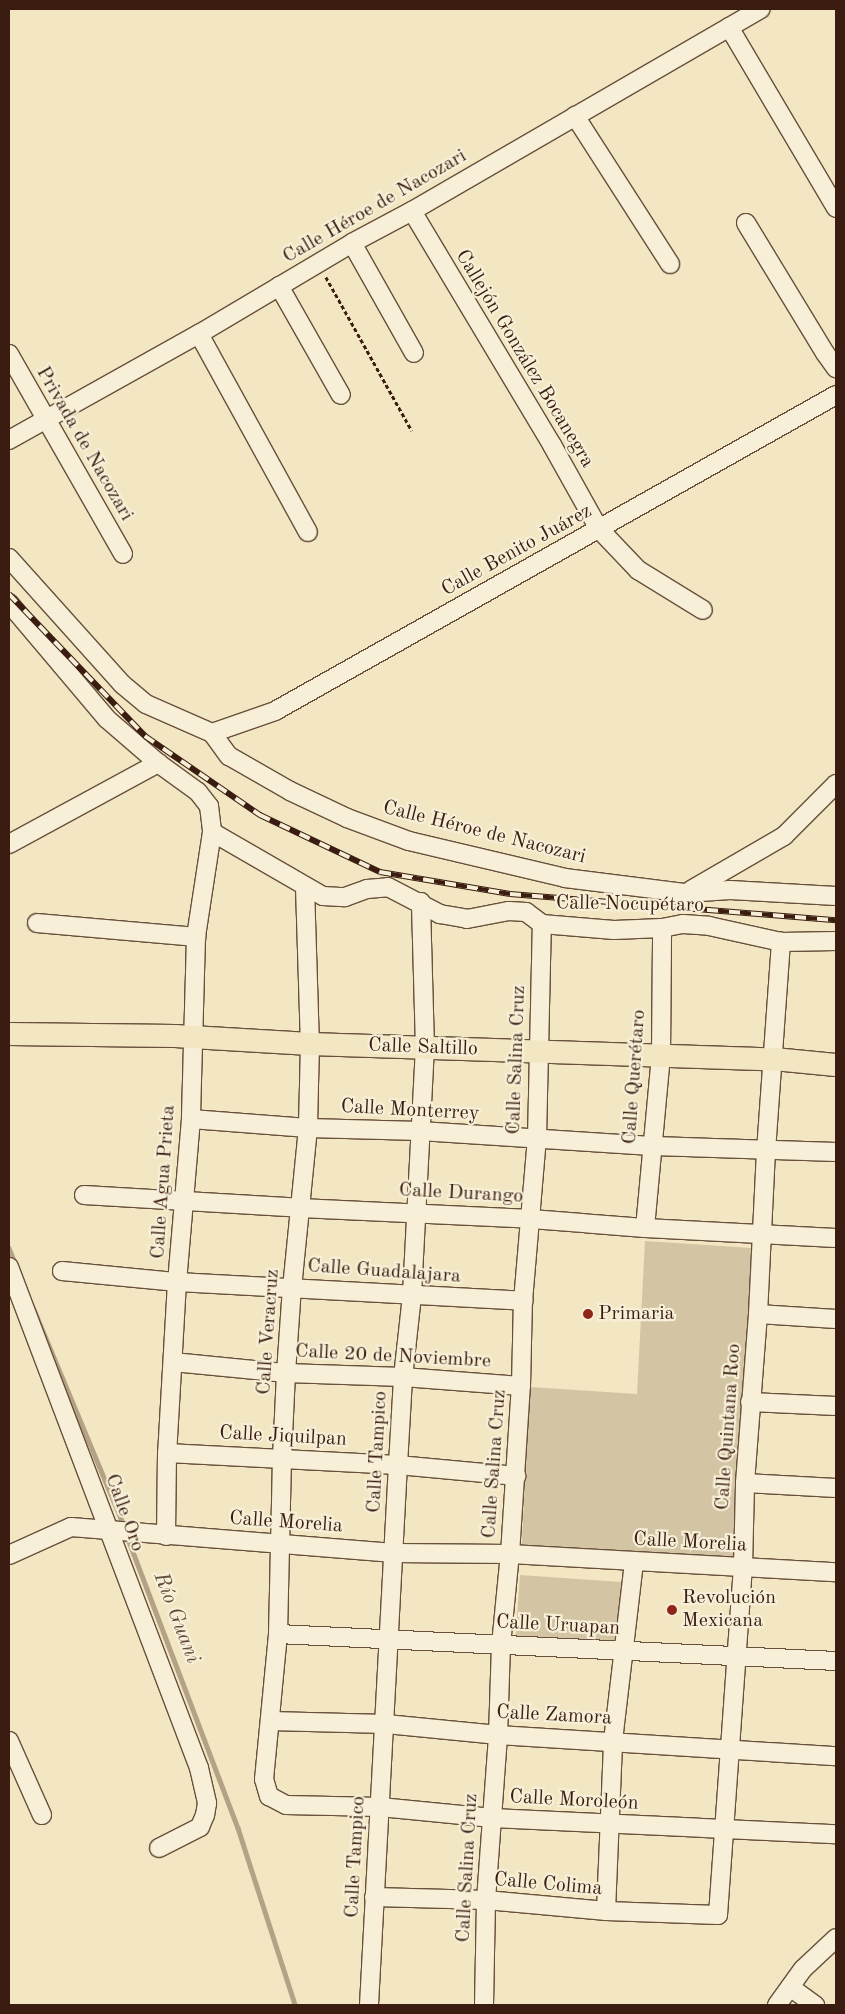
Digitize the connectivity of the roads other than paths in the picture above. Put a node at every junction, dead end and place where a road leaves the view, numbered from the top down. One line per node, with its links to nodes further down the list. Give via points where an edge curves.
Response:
1 (761, 9): 2 (street, Calle Héroe de Nacozari)
2 (729, 27): 3 (street, Calle Héroe de Nacozari); 4 (street)
3 (575, 116): 5 (street, Calle Héroe de Nacozari); 8 (street)
4 (836, 208)
5 (412, 211): 7 (street, Calle Héroe de Nacozari); 18 (street, Callejón González Bocanegra)
6 (746, 223): 13 (street)
7 (352, 243): 9 (street, Calle Héroe de Nacozari); 11 (street)
8 (670, 264)
9 (279, 286): 10 (street, Calle Héroe de Nacozari); 14 (street)
10 (198, 334): 16 (street, Calle Héroe de Nacozari); 19 (street)
11 (414, 353)
12 (9, 354): 16 (street, Privada de Nacozari)
13 (836, 368)
14 (341, 395)
15 (836, 395): 18 (street, Calle Benito Juárez)
16 (45, 419): 17 (street, Calle Héroe de Nacozari); 20 (street, Privada de Nacozari)
17 (9, 440)
18 (599, 530): 23 (street, Callejón González Bocanegra, via 638,570); 24 (street, Calle Benito Juárez, via 275,711)
19 (308, 532)
20 (123, 554)
21 (9, 558): 24 (street, Calle Héroe de Nacozari, via 122,684 146,704)
22 (9, 603): 25 (street, Calle Agua Prieta, via 107,719)
23 (703, 610)
24 (212, 733): 30 (street, Calle Héroe de Nacozari, via 229,756 290,791 347,818 409,840 565,878)
25 (158, 763): 27 (street, Calle Agua Prieta, via 198,792 209,806); 28 (street)
26 (836, 784): 30 (street, via 784,836)
27 (212, 832): 29 (street, Calle Nocupétaro); 36 (street, Calle Agua Prieta)
28 (9, 844)
29 (305, 887): 32 (street, Calle Nocupétaro, via 323,896 345,897 367,889 388,887); 41 (street, Calle Veracruz)
30 (686, 893): 31 (street, Calle Héroe de Nacozari, via 730,890)
31 (836, 896)
32 (421, 902): 34 (street, Calle Nocupétaro, via 440,914 467,919 509,911 526,912); 42 (street, Calle Tampico)
33 (36, 924): 36 (street)
34 (542, 924): 35 (street, Calle Nocupétaro, via 614,930); 43 (street, Calle Salina Cruz)
35 (662, 928): 38 (street, Calle Nocupétaro, via 692,924); 44 (street, Calle Querétaro)
36 (196, 938): 40 (street, Calle Agua Prieta)
37 (836, 941): 38 (street, Calle Nocupétaro)
38 (781, 942): 45 (street, Calle Quintana Roo)
39 (9, 1034): 40 (main road, Calle Saltillo)
40 (193, 1038): 41 (main road, Calle Saltillo); 47 (street, Calle Agua Prieta)
41 (310, 1044): 42 (main road, Calle Saltillo); 48 (street, Calle Veracruz)
42 (426, 1048): 43 (main road, Calle Saltillo); 49 (street, Calle Tampico)
43 (539, 1051): 44 (main road, Calle Saltillo); 50 (street, Calle Salina Cruz)
44 (661, 1055): 45 (main road, Calle Saltillo); 51 (street, Calle Querétaro)
45 (774, 1059): 46 (main road, Calle Saltillo); 52 (street, Calle Quintana Roo)
46 (836, 1065)
47 (191, 1119): 48 (street, Calle Monterrey); 55 (street, Calle Agua Prieta)
48 (308, 1128): 49 (street, Calle Monterrey); 56 (street, Calle Veracruz)
49 (420, 1132): 50 (street, Calle Monterrey); 57 (street, Calle Tampico)
50 (537, 1138): 51 (street, Calle Monterrey); 58 (street, Calle Salina Cruz)
51 (652, 1146): 52 (street, Calle Monterrey); 59 (street, Calle Querétaro)
52 (766, 1151): 53 (street, Calle Monterrey); 60 (street, Calle Quintana Roo)
53 (836, 1152)
54 (84, 1195): 55 (street, Calle Durango)
55 (185, 1201): 56 (street, Calle Durango); 64 (street, Calle Agua Prieta)
56 (300, 1208): 57 (street, Calle Durango); 65 (street, Calle Veracruz)
57 (417, 1213): 58 (street, Calle Durango); 66 (street, Calle Tampico)
58 (531, 1219): 59 (street, Calle Durango); 67 (street, Calle Salina Cruz)
59 (645, 1228): 60 (street, Calle Durango)
60 (762, 1233): 61 (street, Calle Durango); 68 (street, Calle Quintana Roo)
61 (836, 1238)
62 (9, 1267): 82 (street, Calle Oro)
63 (62, 1271): 64 (street, Calle Guadalajara)
64 (177, 1282): 65 (street, Calle Guadalajara); 70 (street, Calle Agua Prieta)
65 (292, 1287): 66 (street, Calle Guadalajara); 71 (street, Calle Veracruz)
66 (412, 1295): 67 (street, Calle Guadalajara); 72 (street, Calle Tampico)
67 (523, 1302): 73 (street, Calle Salina Cruz)
68 (758, 1314): 69 (street); 74 (street, Calle Quintana Roo)
69 (836, 1319)
70 (173, 1362): 71 (street, Calle 20 de Noviembre); 76 (street, Calle Agua Prieta)
71 (286, 1373): 72 (street, Calle 20 de Noviembre); 77 (street, Calle Veracruz)
72 (403, 1377): 73 (street, Calle 20 de Noviembre); 78 (street, Calle Tampico)
73 (521, 1386): 79 (street, Calle Salina Cruz)
74 (750, 1402): 75 (street); 80 (street, Calle Quintana Roo)
75 (836, 1406)
76 (167, 1453): 77 (street, Calle Jiquilpan); 83 (street, Calle Agua Prieta)
77 (282, 1458): 78 (street, Calle Jiquilpan); 84 (street, Calle Veracruz)
78 (398, 1465): 79 (street, Calle Jiquilpan); 85 (street, Calle Tampico)
79 (516, 1476): 86 (street, Calle Salina Cruz)
80 (745, 1484): 81 (street); 89 (street, Calle Quintana Roo)
81 (836, 1488)
82 (113, 1531): 83 (street, Calle Morelia); 87 (street, Calle Morelia, via 71,1527); 111 (street, Calle Oro, via 199,1768 207,1803 200,1827)
83 (161, 1536): 84 (street, Calle Morelia)
84 (280, 1543): 85 (street, Calle Morelia); 91 (street, Calle Veracruz)
85 (394, 1553): 86 (street, Calle Morelia); 92 (street, Calle Tampico)
86 (510, 1554): 88 (street, Calle Morelia); 93 (street, Calle Salina Cruz)
87 (9, 1555)
88 (634, 1562): 89 (street, Calle Morelia); 94 (street)
89 (743, 1566): 90 (street, Calle Morelia); 95 (street, Calle Quintana Roo)
90 (836, 1572)
91 (278, 1634): 92 (street, Calle Uruapan); 97 (street, Calle Veracruz)
92 (390, 1639): 93 (street, Calle Uruapan); 98 (street, Calle Tampico)
93 (501, 1645): 94 (street, Calle Uruapan); 99 (street, Calle Salina Cruz)
94 (624, 1650): 95 (street, Calle Uruapan); 101 (street)
95 (736, 1656): 96 (street, Calle Uruapan); 102 (street, Calle Quintana Roo)
96 (836, 1662)
97 (270, 1721): 98 (street, Calle Zamora); 104 (street, Calle Veracruz)
98 (386, 1724): 99 (street, Calle Zamora); 105 (street, Calle Tampico)
99 (498, 1735): 101 (street, Calle Zamora); 107 (street, Calle Salina Cruz)
100 (9, 1741): 106 (street)
101 (614, 1741): 102 (street, Calle Zamora); 108 (street)
102 (729, 1748): 103 (street, Calle Zamora); 109 (street, Calle Quintana Roo)
103 (836, 1756)
104 (264, 1780): 105 (street, Calle Moroleón, via 269,1796 286,1805)
105 (380, 1806): 107 (street, Calle Moroleón); 112 (street, Calle Tampico)
106 (42, 1815)
107 (492, 1818): 108 (street, Calle Moroleón); 113 (street, Calle Salina Cruz)
108 (608, 1824): 109 (street, Calle Moroleón); 114 (street)
109 (725, 1828): 110 (street, Calle Moroleón); 115 (street, Calle Quintana Roo)
110 (836, 1834)
111 (159, 1848)
112 (374, 1896): 113 (street, Calle Colima); 118 (street, Calle Tampico)
113 (486, 1900): 114 (street, Calle Colima); 119 (street, Calle Salina Cruz)
114 (606, 1912): 115 (street, Calle Colima)
115 (718, 1915)
116 (836, 1938): 117 (street, via 803,1969)
117 (790, 1987): 120 (street); 121 (street)
118 (369, 2005)
119 (484, 2005)
120 (777, 2005)
121 (815, 2005)

